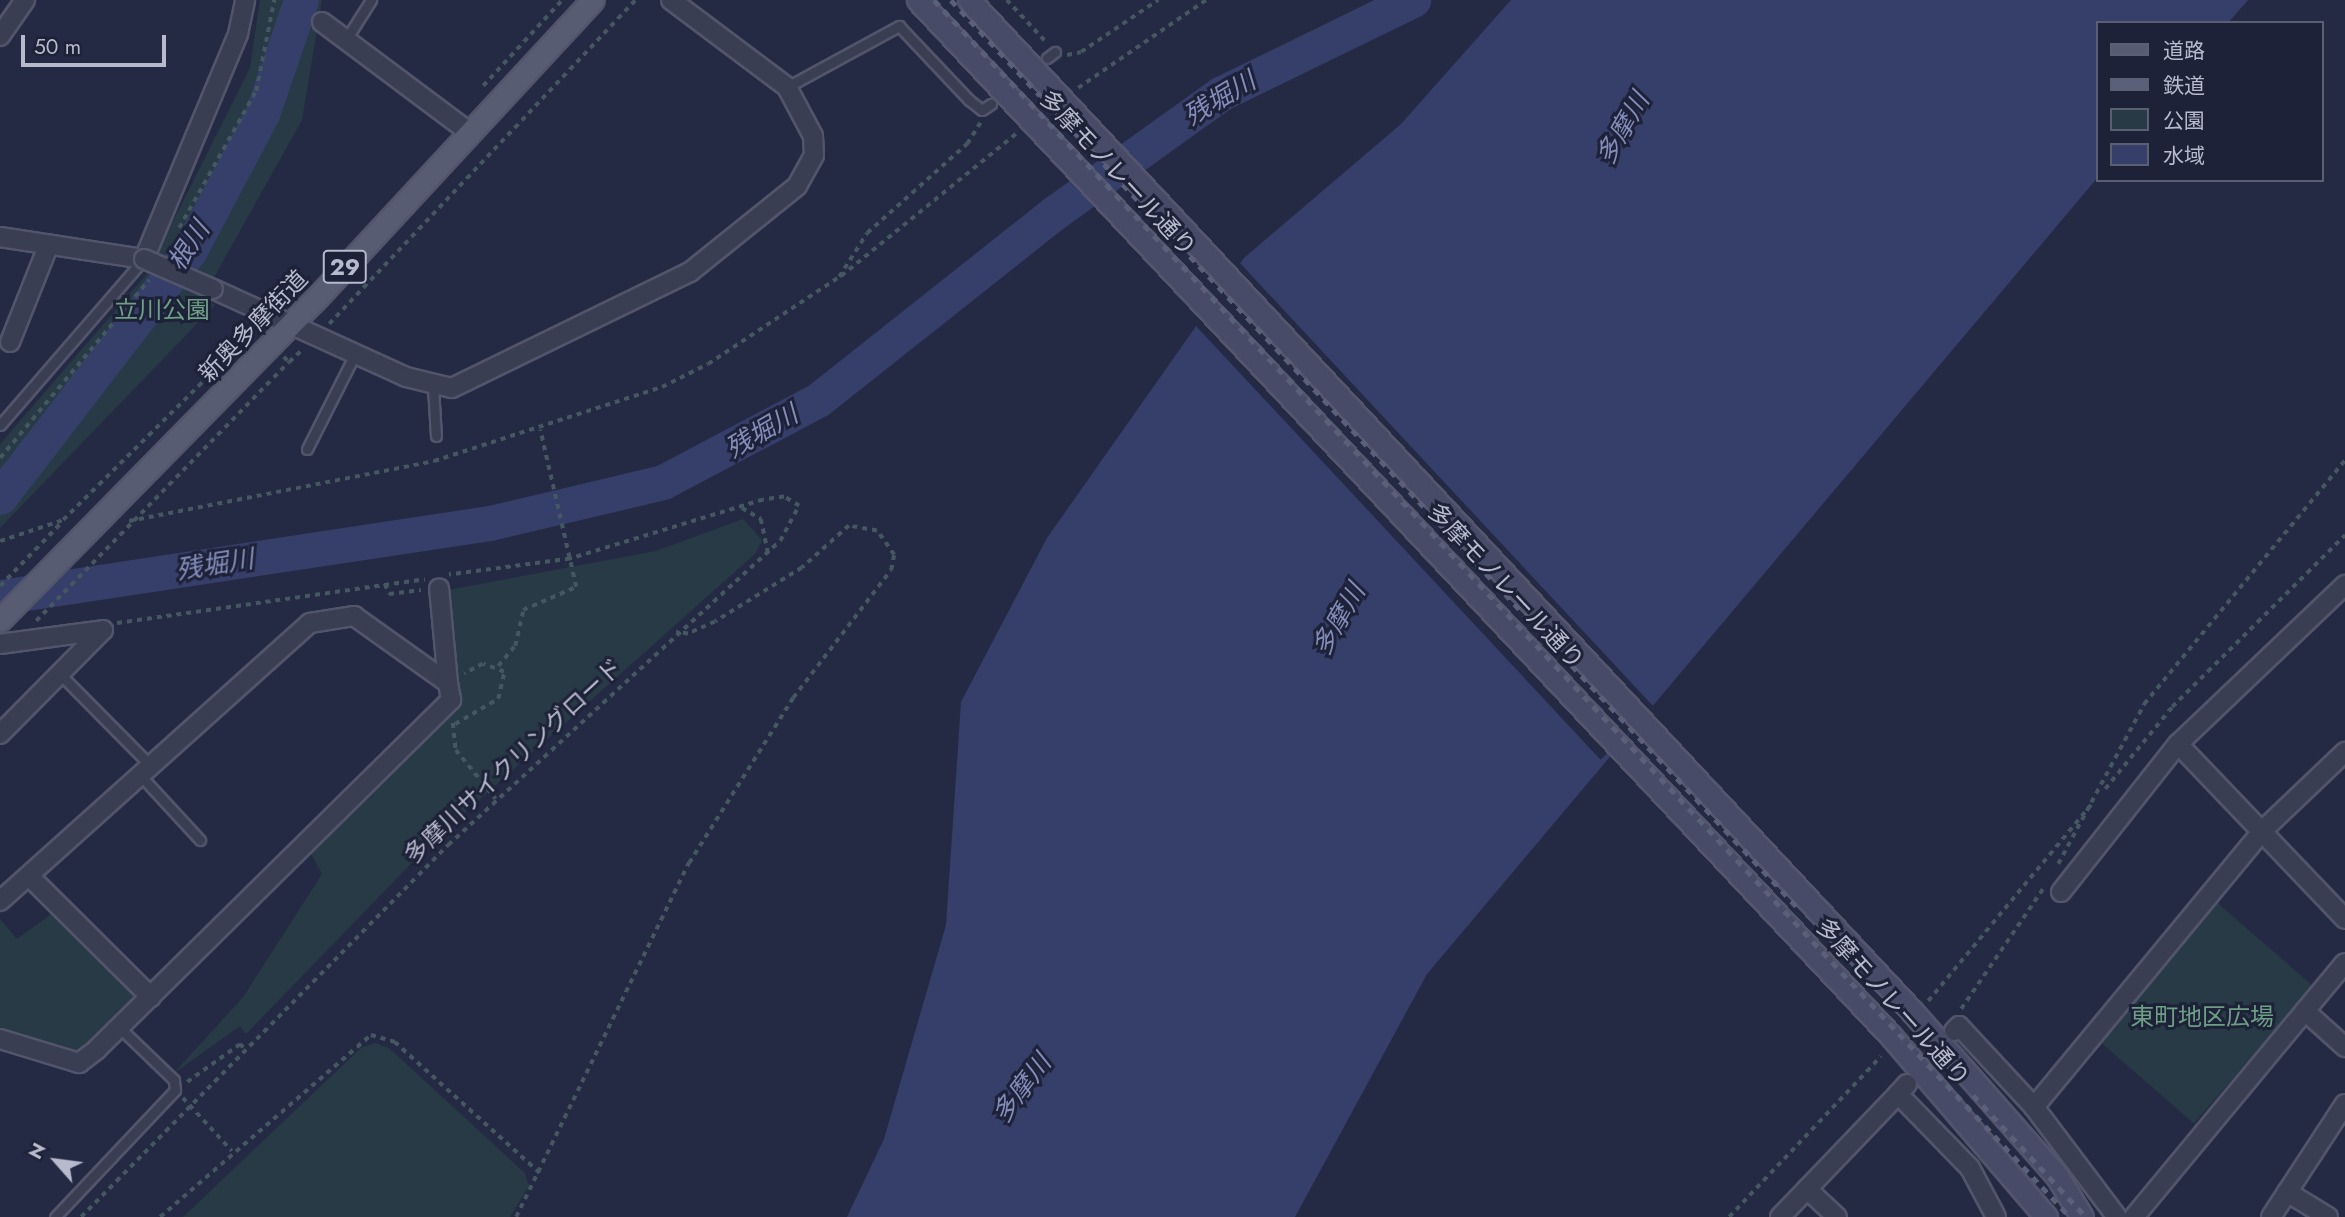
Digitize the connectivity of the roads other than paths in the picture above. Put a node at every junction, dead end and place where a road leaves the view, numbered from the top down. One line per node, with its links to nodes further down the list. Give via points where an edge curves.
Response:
1 (25, 0): 9 (street)
2 (245, 0): 16 (street, via 238,34)
3 (371, 0): 10 (lane)
4 (593, 0): 13 (main road, 新奥多摩街道 / 29)
5 (671, 0): 11 (street)
6 (918, 0): 55 (main road, 多摩モノレール通り, via 1031,130)
7 (969, 0): 56 (main road, 多摩モノレール通り, via 1070,100 1918,1007 2057,1176)
8 (322, 22): 10 (street)
9 (0, 36)
10 (345, 41): 13 (street)
11 (787, 87): 12 (lane, via 899,26 982,110); 20 (street, via 813,136 814,155 797,186 771,211 690,272 467,384)
12 (991, 104)
13 (469, 132): 17 (main road, 新奥多摩街道 / 29)
14 (0, 237): 15 (street)
15 (49, 244): 16 (street); 18 (street)
16 (144, 258): 17 (street, bridge); 21 (lane)
17 (292, 323): 19 (street); 26 (main road, 新奥多摩街道 / 29)
18 (10, 342)
19 (356, 352): 20 (street); 23 (lane)
20 (433, 387): 22 (lane)
21 (0, 425)
22 (436, 436)
23 (307, 449)
24 (2345, 585): 31 (street)
25 (439, 588): 29 (street)
26 (0, 620)
27 (0, 644): 28 (street, via 103,630)
28 (62, 676): 30 (street); 33 (lane)
29 (448, 683): 33 (street, via 354,616 310,623); 41 (street, via 451,700)
30 (0, 734)
31 (2178, 744): 34 (street); 37 (street)
32 (2345, 752): 34 (street)
33 (146, 771): 35 (lane); 36 (street)
34 (2262, 831): 39 (street); 48 (street)
35 (200, 840)
36 (31, 878): 38 (street); 41 (street)
37 (2062, 892)
38 (0, 901)
39 (2345, 919)
40 (2345, 963): 42 (street)
41 (151, 997): 43 (street)
42 (2305, 1011): 46 (street); 58 (street)
43 (120, 1028): 45 (street, via 79,1063); 51 (lane, via 174,1080 175,1090)
44 (1956, 1028): 48 (street)
45 (0, 1039)
46 (2345, 1047)
47 (2345, 1104): 50 (street)
48 (2035, 1107): 57 (street)
49 (1807, 1189): 52 (street); 53 (street); 54 (street, via 1903,1089 1970,1168)
50 (2287, 1192): 59 (street); 60 (street)
51 (55, 1217)
52 (1780, 1217)
53 (1837, 1217)
54 (1996, 1217)
55 (2046, 1217)
56 (2082, 1217)
57 (2117, 1217)
58 (2134, 1217)
59 (2271, 1217)
60 (2328, 1217)

